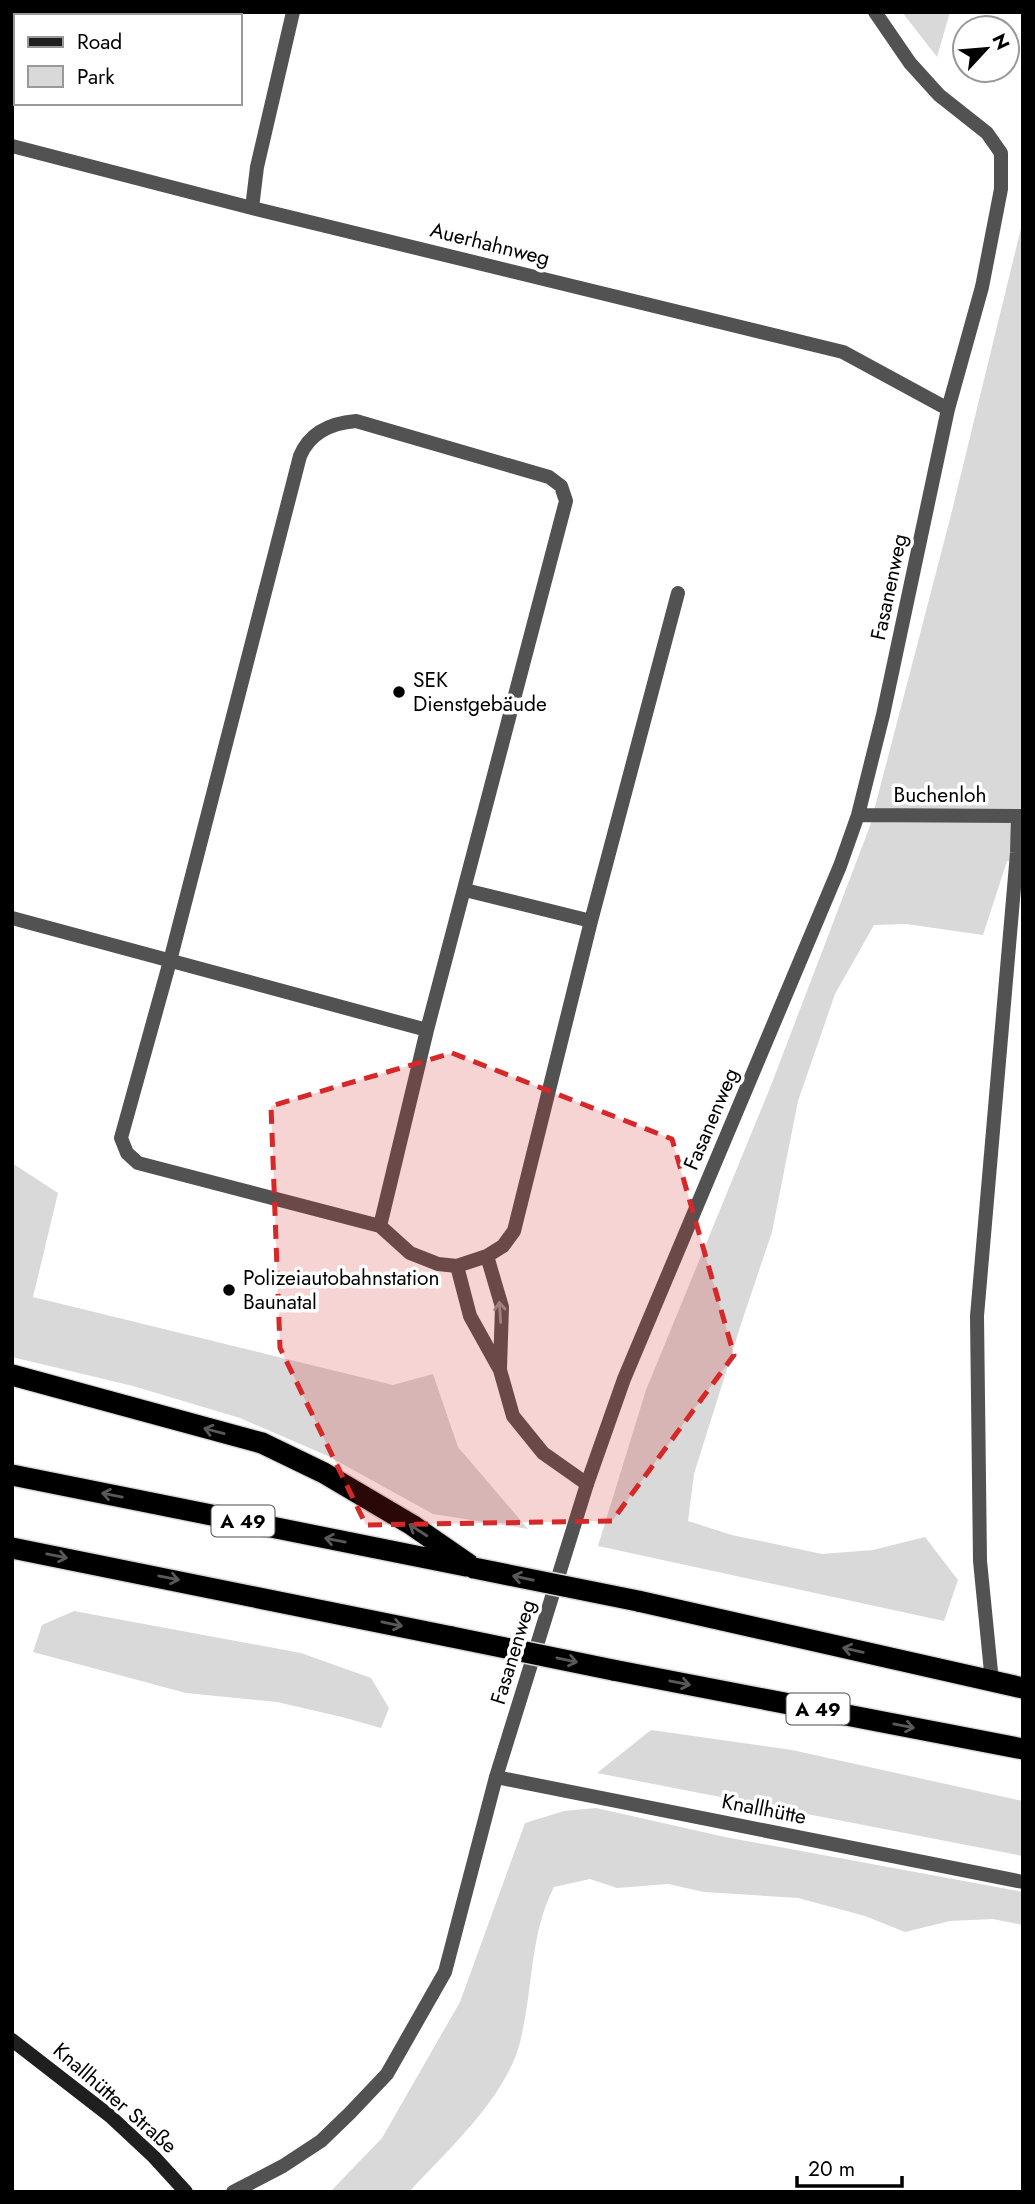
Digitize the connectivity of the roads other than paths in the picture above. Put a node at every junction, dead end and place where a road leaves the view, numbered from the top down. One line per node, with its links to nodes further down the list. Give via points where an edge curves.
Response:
1 (293, 12): 4 (street, via 257,167)
2 (874, 12): 5 (street, Fasanenweg, via 910,63 939,95 987,133 1001,153 1001,190 982,286)
3 (12, 146): 4 (street, Auerhahnweg)
4 (252, 208): 5 (street, Auerhahnweg, via 843,352)
5 (948, 409): 7 (street, Fasanenweg)
6 (678, 593): 11 (street)
7 (858, 815): 8 (street, Buchenloh); 20 (street, Fasanenweg, via 624,1379)
8 (1020, 816): 23 (street, via 977,1316 980,1561)
9 (465, 890): 11 (street); 12 (street, via 566,500 561,486 549,477 356,421 339,422 306,443 300,456); 13 (street)
10 (12, 918): 12 (street)
11 (590, 921): 15 (street, via 514,1231 503,1246)
12 (170, 961): 13 (street); 14 (street, via 121,1138 127,1153 138,1163)
13 (428, 1030): 14 (street)
14 (380, 1226): 16 (street, via 410,1253)
15 (487, 1256): 16 (street); 17 (street, one-way to 15, via 502,1307)
16 (457, 1266): 17 (street, via 470,1316)
17 (500, 1370): 20 (street, via 513,1416 543,1453)
18 (12, 1376): 22 (highway, one-way to 18, via 324,1473 262,1444)
19 (12, 1475): 22 (highway, A 49, one-way to 19)
20 (587, 1484): 26 (street, Fasanenweg)
21 (12, 1548): 25 (highway, A 49, one-way to 25, bridge)
22 (474, 1567): 23 (highway, A 49, one-way to 22, bridge)
23 (992, 1682): 24 (highway, A 49)
24 (1023, 1688)
25 (1023, 1749)
26 (496, 1777): 27 (street, Knallhütte); 30 (street, Fasanenweg, via 445,1972 387,2074 321,2141)
27 (1023, 1882)
28 (12, 2040): 29 (street, Knallhütter Straße, via 110,2116)
29 (186, 2192)
30 (233, 2192)

